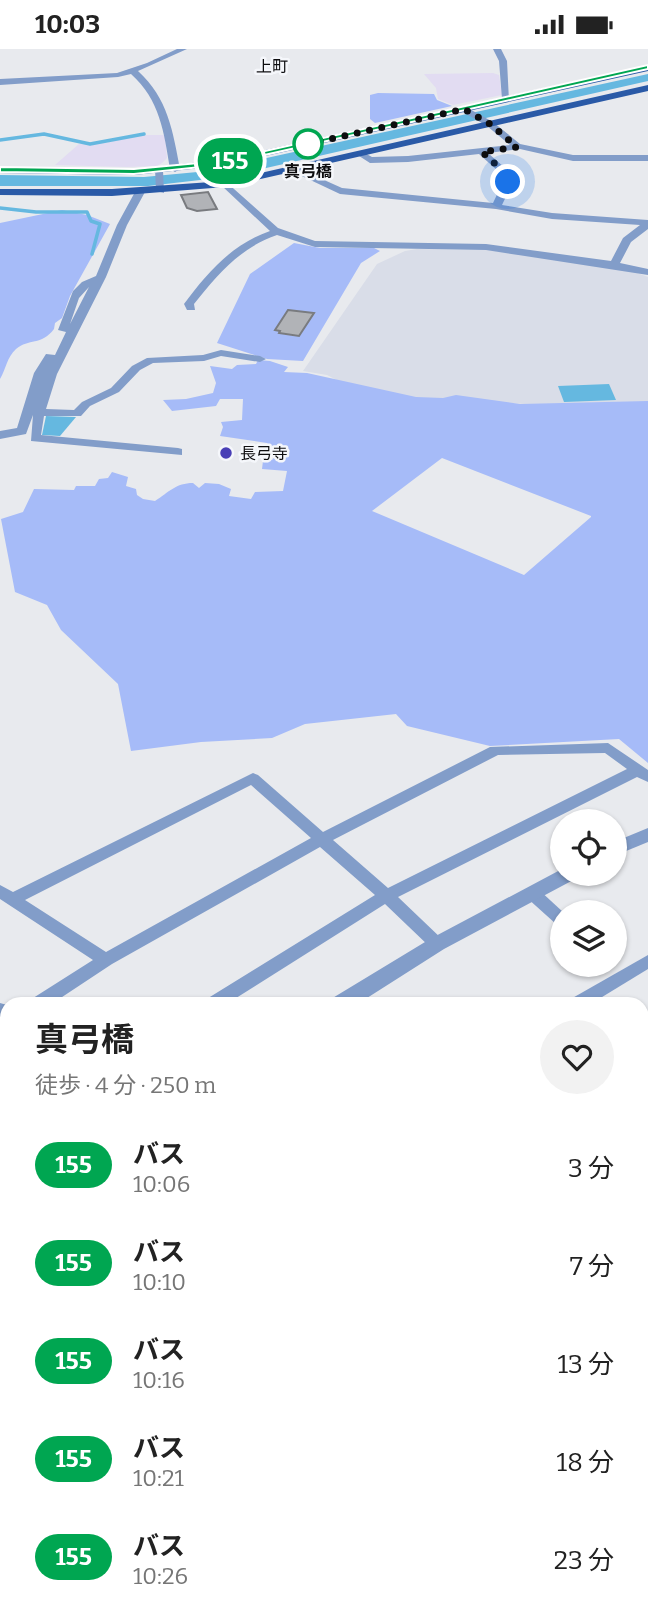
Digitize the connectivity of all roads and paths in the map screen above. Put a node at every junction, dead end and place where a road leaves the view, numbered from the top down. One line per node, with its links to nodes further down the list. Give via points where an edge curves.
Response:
1 (183, 49): 4 (street)
2 (496, 49): 7 (street, via 503,61)
3 (648, 68): 7 (main road)
4 (133, 71): 5 (street, via 96,78); 14 (street, via 165,111)
5 (0, 82)
6 (648, 88): 9 (main road)
7 (506, 99): 8 (main road)
8 (464, 109): 9 (street); 14 (main road)
9 (490, 124): 10 (street); 12 (main road)
10 (517, 147): 11 (street); 13 (street, via 573,158)
11 (482, 152): 12 (street, via 369,160); 22 (street, via 508,182)
12 (361, 154): 15 (main road)
13 (648, 158)
14 (175, 169): 17 (main road)
15 (292, 169): 18 (main road); 22 (street, via 340,191)
16 (0, 170): 17 (main road)
17 (158, 170): 19 (street)
18 (225, 184): 19 (main road); 24 (street)
19 (161, 191): 21 (main road)
20 (0, 192): 21 (main road)
21 (141, 192): 27 (street)
22 (496, 207): 23 (street)
23 (648, 224): 25 (street, via 626,240)
24 (275, 232): 25 (street, via 315,244 486,247); 28 (street, via 260,236 219,266 189,304)
25 (614, 265): 26 (street)
26 (648, 272)
27 (97, 281): 30 (street, via 51,374); 31 (street, via 87,283 76,294 58,344 40,373 22,431)
28 (191, 308)
29 (260, 359): 30 (street, via 221,353 151,361 77,414)
30 (38, 412): 32 (street, via 35,438)
31 (0, 435)
32 (178, 452)
33 (643, 773): 35 (street, via 608,748 495,750); 40 (street)
34 (648, 834): 36 (street)
35 (320, 840): 39 (street, via 253,778); 40 (street); 43 (street)
36 (627, 844)
37 (550, 884): 38 (street)
38 (532, 894): 41 (street); 42 (street)
39 (6, 895): 43 (street)
40 (388, 895): 42 (street); 48 (street)
41 (550, 910)
42 (437, 944): 49 (street)
43 (106, 960): 47 (street)
44 (648, 961): 45 (street)
45 (627, 967)
46 (608, 977): 50 (street)
47 (48, 997)
48 (224, 997)
49 (352, 997)
50 (585, 997)

